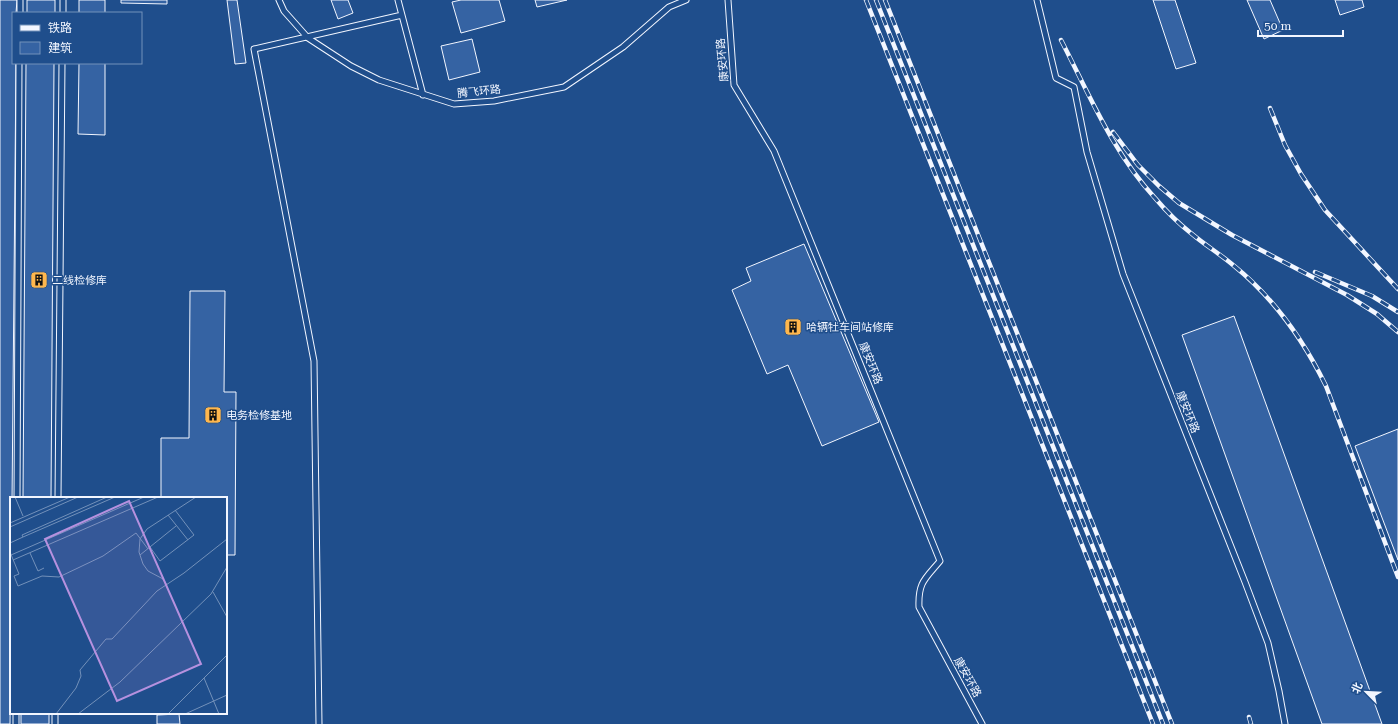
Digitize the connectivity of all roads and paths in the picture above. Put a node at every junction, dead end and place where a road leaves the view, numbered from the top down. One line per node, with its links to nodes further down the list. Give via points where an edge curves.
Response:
1 (20, 0): 8 (lane)
2 (63, 0): 9 (lane)
3 (279, 0): 11 (lane, 腾飞环路, via 284,11)
4 (398, 0): 10 (lane)
5 (686, 0): 14 (lane, 腾飞环路, via 669,6 624,47 564,87 494,101 454,104)
6 (728, 0): 18 (lane, 康安环路, via 734,85 774,151 940,561 921,583 919,607)
7 (1037, 0): 19 (lane, 康安环路, via 1056,78 1074,87 1087,152 1123,274 1268,643)
8 (20, 12)
9 (63, 12)
10 (402, 15): 11 (lane); 14 (lane)
11 (308, 38): 14 (lane, 腾飞环路, via 351,66 379,80); 17 (lane, via 254,49 314,360)
12 (19, 64): 15 (lane)
13 (62, 64): 16 (lane)
14 (422, 95)
15 (17, 497)
16 (58, 497)
17 (319, 724)
18 (982, 724)
19 (1285, 724)

